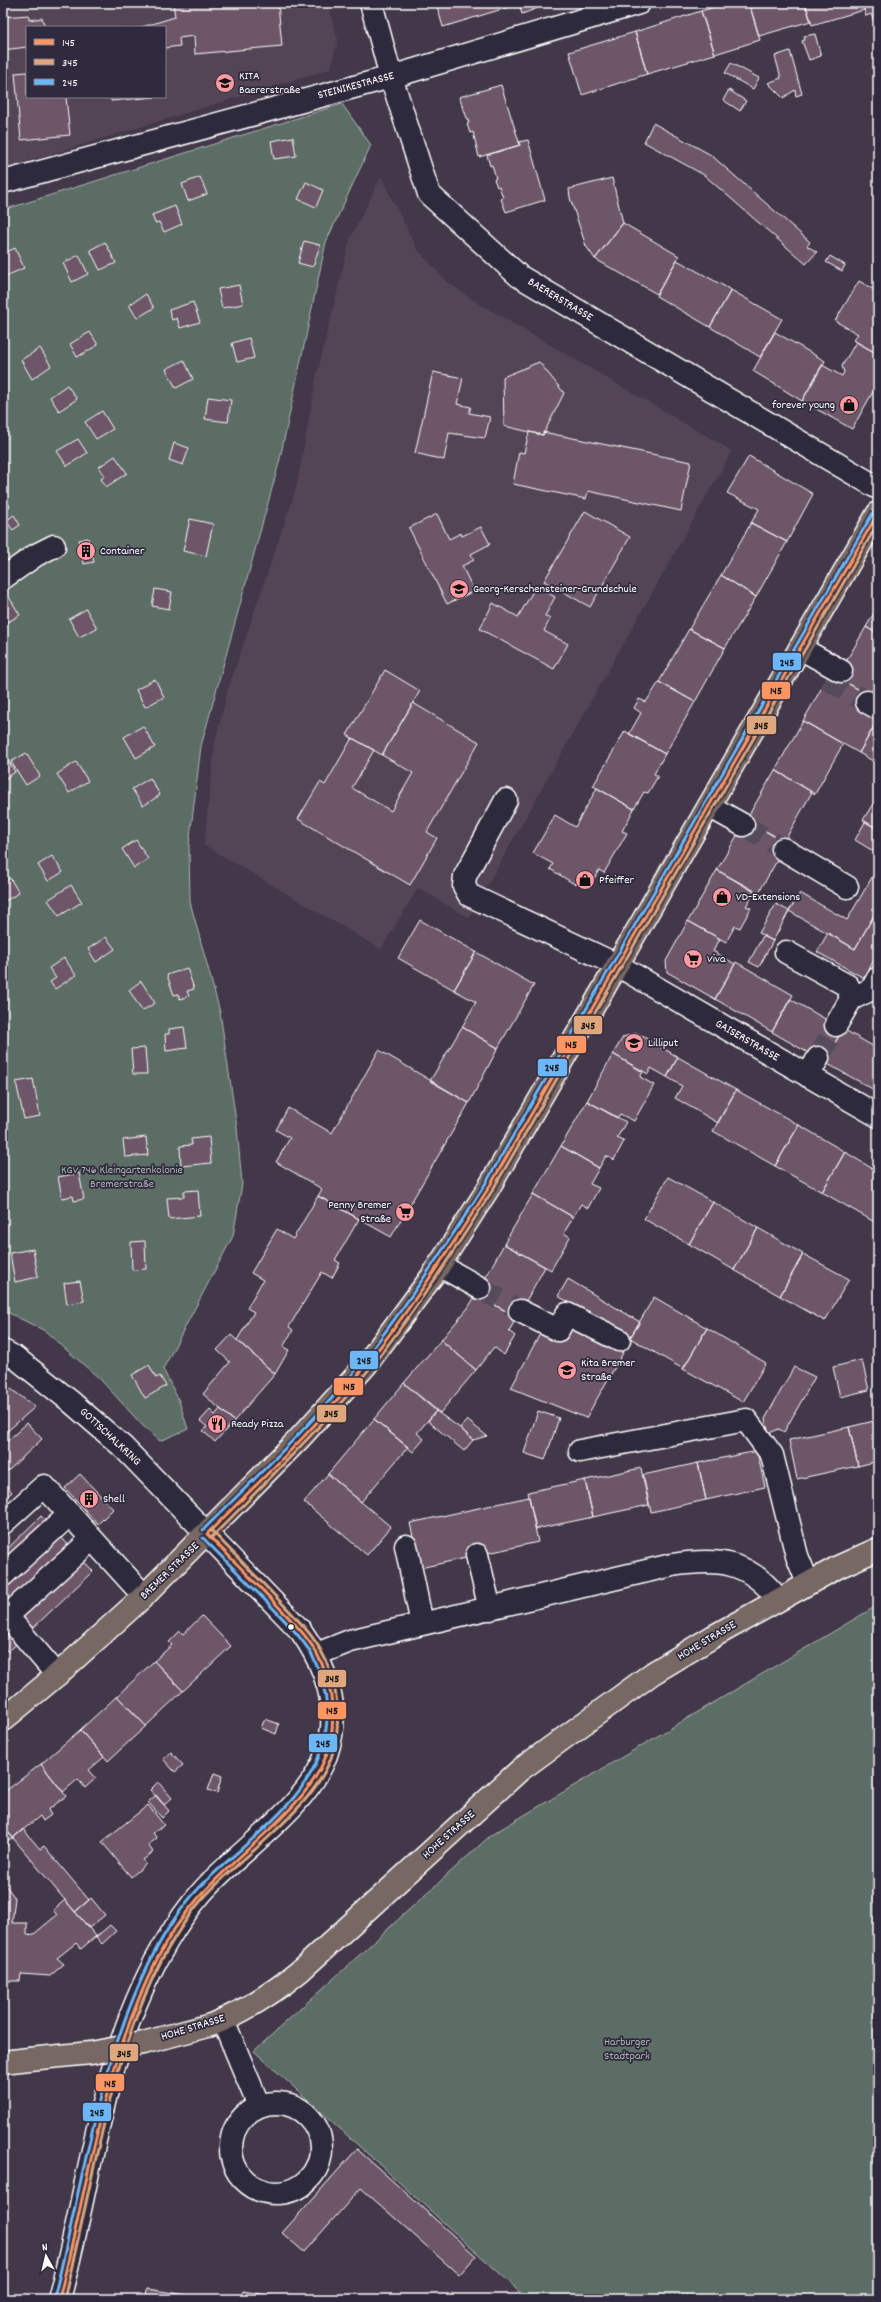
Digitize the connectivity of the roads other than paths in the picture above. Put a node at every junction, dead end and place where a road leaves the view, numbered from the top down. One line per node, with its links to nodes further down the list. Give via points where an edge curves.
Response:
1 (371, 3): 3 (street, BAERERSTRASSE)
2 (639, 3): 3 (street, STEINIKESTRASSE)
3 (391, 77): 4 (street, STEINIKESTRASSE); 5 (street, BAERERSTRASSE, via 429,194 519,276)
4 (3, 182)
5 (878, 488)
6 (878, 513): 9 (main road, BREMER STRASSE)
7 (54, 546): 8 (street)
8 (3, 578)
9 (796, 654): 10 (street); 12 (main road, BREMER STRASSE)
10 (834, 675)
11 (506, 800): 17 (street, GAISERSTRASSE, via 465,876 465,891 479,901)
12 (709, 806): 13 (street); 17 (main road, BREMER STRASSE)
13 (743, 825)
14 (784, 849): 15 (street)
15 (846, 887)
16 (786, 952): 19 (street, via 848,986)
17 (617, 965): 21 (street, GAISERSTRASSE, via 813,1067); 22 (main road, BREMER STRASSE, via 488,1189)
18 (878, 978): 19 (street, via 872,989)
19 (851, 999): 20 (street)
20 (836, 1025)
21 (878, 1116)
22 (439, 1265): 23 (street); 30 (main road, BREMER STRASSE, via 366,1365 300,1439)
23 (480, 1288)
24 (520, 1311): 25 (street, via 558,1330 567,1314)
25 (618, 1340)
26 (3, 1351): 30 (street, GOTTSCHALKRING, via 16,1358 70,1401 123,1447)
27 (580, 1452): 36 (street, via 746,1420 772,1455 797,1556)
28 (70, 1514): 29 (street, via 44,1486); 31 (street); 35 (street)
29 (3, 1523)
30 (207, 1534): 37 (main road, BREMER STRASSE); 42 (street, GOTTSCHALKRING, via 301,1631)
31 (92, 1538): 37 (street); 40 (street)
32 (406, 1546): 41 (street)
33 (878, 1549): 36 (main road, HOHE STRASSE)
34 (477, 1555): 39 (street)
35 (3, 1575)
36 (808, 1583): 38 (main road, HOHE STRASSE)
37 (144, 1596): 43 (main road, BREMER STRASSE)
38 (778, 1599): 39 (street, via 768,1586 749,1572 736,1566 702,1560); 45 (main road, HOHE STRASSE, via 653,1673 520,1770 300,1971 278,1989)
39 (490, 1609): 41 (street)
40 (5, 1614): 43 (street)
41 (422, 1624): 42 (street, via 350,1641)
42 (317, 1654): 48 (street, GOTTSCHALKRING, via 330,1685 332,1704 326,1754 309,1786 293,1804 202,1892 180,1921 155,1962 120,2044 111,2073 72,2254)
43 (57, 1674): 44 (main road, BREMER STRASSE)
44 (3, 1720)
45 (217, 2022): 46 (main road, HOHE STRASSE, bridge, via 143,2043 92,2053); 47 (street)
46 (3, 2062)
47 (259, 2106): 47 (street, via 273,2103 287,2105 311,2120 318,2133 321,2147 319,2162 312,2175 301,2186 288,2192 272,2193 258,2190 245,2182 236,2170 231,2155 231,2140 236,2126 246,2114)
48 (59, 2299)

